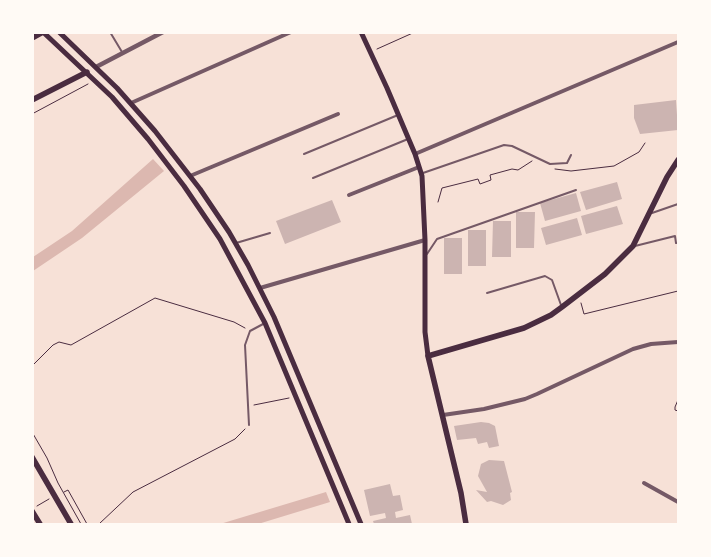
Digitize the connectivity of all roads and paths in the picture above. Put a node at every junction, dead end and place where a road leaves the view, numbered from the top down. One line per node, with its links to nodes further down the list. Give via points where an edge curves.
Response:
1 (43, 32): 8 (main road); 13 (main road)
2 (58, 32): 12 (main road)
3 (110, 32): 11 (lane)
4 (163, 32): 11 (street)
5 (291, 32): 16 (street)
6 (361, 32): 10 (main road)
7 (415, 32): 10 (path)
8 (32, 38)
9 (678, 42): 22 (street)
10 (370, 52): 19 (main road)
11 (123, 53): 12 (street)
12 (96, 67): 13 (main road); 16 (main road)
13 (87, 72): 15 (main road); 40 (main road, via 148,139 200,208)
14 (91, 82): 17 (path)
15 (32, 100)
16 (131, 103): 28 (main road)
17 (32, 114)
18 (338, 114): 28 (street)
19 (398, 115): 20 (main road); 21 (lane)
20 (408, 139): 22 (main road); 29 (lane)
21 (304, 154)
22 (414, 154): 25 (main road)
23 (571, 155): 26 (lane, via 567,164 550,164 504,145)
24 (678, 160): 34 (main road)
25 (419, 167): 26 (main road); 31 (street)
26 (421, 174): 36 (main road)
27 (490, 175): 32 (path, via 491,180 480,184 478,179 442,188)
28 (190, 176): 38 (main road)
29 (313, 178)
30 (576, 190): 41 (lane, via 437,239)
31 (349, 196)
32 (438, 202)
33 (678, 204): 34 (lane)
34 (650, 214): 39 (main road)
35 (270, 233): 38 (lane)
36 (425, 240): 41 (main road); 42 (street)
37 (678, 243): 39 (lane, via 675,236)
38 (237, 246): 40 (main road); 42 (main road)
39 (632, 246): 45 (main road)
40 (228, 254): 47 (main road)
41 (425, 256): 50 (main road)
42 (260, 288): 70 (main road)
43 (678, 291): 45 (path, via 584,314)
44 (487, 293): 46 (lane, via 545,276 552,280)
45 (579, 295): 46 (main road)
46 (562, 308): 50 (main road, via 524,328)
47 (264, 323): 48 (lane); 52 (main road)
48 (250, 331): 51 (path, via 234,322 154,298 71,345 58,342); 54 (lane, via 245,345)
49 (678, 342): 56 (street, via 634,349 525,398)
50 (428, 356): 56 (main road)
51 (32, 366)
52 (295, 397): 54 (path); 69 (main road)
53 (678, 400): 55 (path, via 675,407)
54 (248, 406): 57 (lane)
55 (678, 411)
56 (443, 415): 71 (main road)
57 (249, 425): 68 (path, via 235,439 133,492)
58 (32, 432): 66 (path)
59 (32, 457): 65 (main road)
60 (644, 483): 62 (street)
61 (68, 490): 67 (path)
62 (678, 502)
63 (32, 511): 64 (main road)
64 (40, 524)
65 (70, 524)
66 (81, 524)
67 (87, 524)
68 (99, 524)
69 (350, 524)
70 (361, 524)
71 (466, 524)

